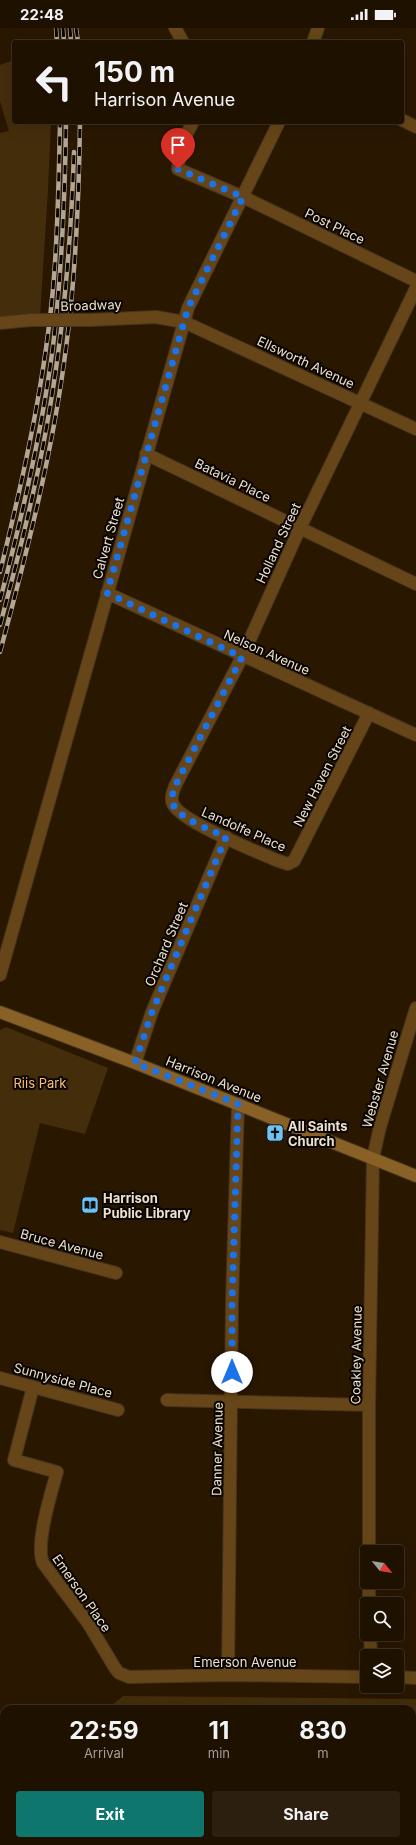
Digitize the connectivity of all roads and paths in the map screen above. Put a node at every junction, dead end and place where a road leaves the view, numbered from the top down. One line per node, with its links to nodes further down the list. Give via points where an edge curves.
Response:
1 (176, 28): 3 (street)
2 (318, 28): 4 (street)
3 (182, 40)
4 (314, 40)
5 (404, 121): 8 (street)
6 (192, 124): 9 (street, Post Place, via 180,147 178,169)
7 (278, 124): 9 (street, Calvert Street)
8 (416, 127)
9 (243, 197): 10 (street, Post Place); 12 (street, Calvert Street, via 188,308)
10 (416, 281)
11 (416, 288): 14 (street, Holland Street)
12 (184, 322): 13 (street, Broadway, bridge, via 156,317); 14 (street, Ellsworth Avenue); 16 (street, Calvert Street)
13 (0, 323)
14 (360, 403): 15 (street, Ellsworth Avenue); 17 (street, Holland Street)
15 (416, 429)
16 (146, 454): 17 (street, Batavia Place); 19 (street, Calvert Street)
17 (300, 528): 18 (street, Batavia Place); 20 (street, Holland Street)
18 (416, 584)
19 (107, 593): 20 (street, Nelson Avenue); 26 (street, Calvert Street)
20 (242, 657): 21 (street, Nelson Avenue); 23 (street, Holland Street, via 175,786 171,799)
21 (369, 713): 22 (street, Nelson Avenue); 25 (street, New Haven Street)
22 (416, 736)
23 (176, 808): 24 (street, Landolfe Place, via 186,818)
24 (226, 837): 25 (street, Landolfe Place, via 288,864 294,861); 29 (street, Orchard Street, via 152,1012)
25 (299, 852)
26 (0, 975)
27 (416, 1008): 31 (street, Webster Avenue)
28 (0, 1012): 29 (main road, Harrison Avenue)
29 (135, 1063): 30 (main road, Harrison Avenue)
30 (238, 1104): 31 (main road, Harrison Avenue); 38 (street, Danner Avenue)
31 (373, 1158): 32 (main road, Harrison Avenue); 39 (street, Coakley Avenue)
32 (416, 1176)
33 (0, 1242): 34 (street, Bruce Avenue)
34 (116, 1273)
35 (0, 1378): 36 (street, Sunnyside Place)
36 (33, 1387): 40 (street, Sunnyside Place); 42 (street, Emerson Place, via 14,1460 57,1472 46,1516 40,1557 88,1623 115,1668)
37 (167, 1400): 38 (street)
38 (232, 1400): 39 (street); 43 (street, Danner Avenue)
39 (369, 1405): 41 (street, Coakley Avenue)
40 (118, 1410)
41 (369, 1545)
42 (123, 1675): 43 (street, Emerson Avenue)
43 (228, 1675): 44 (street, Emerson Avenue)
44 (360, 1677)
45 (404, 1677): 46 (street)
46 (416, 1678)

